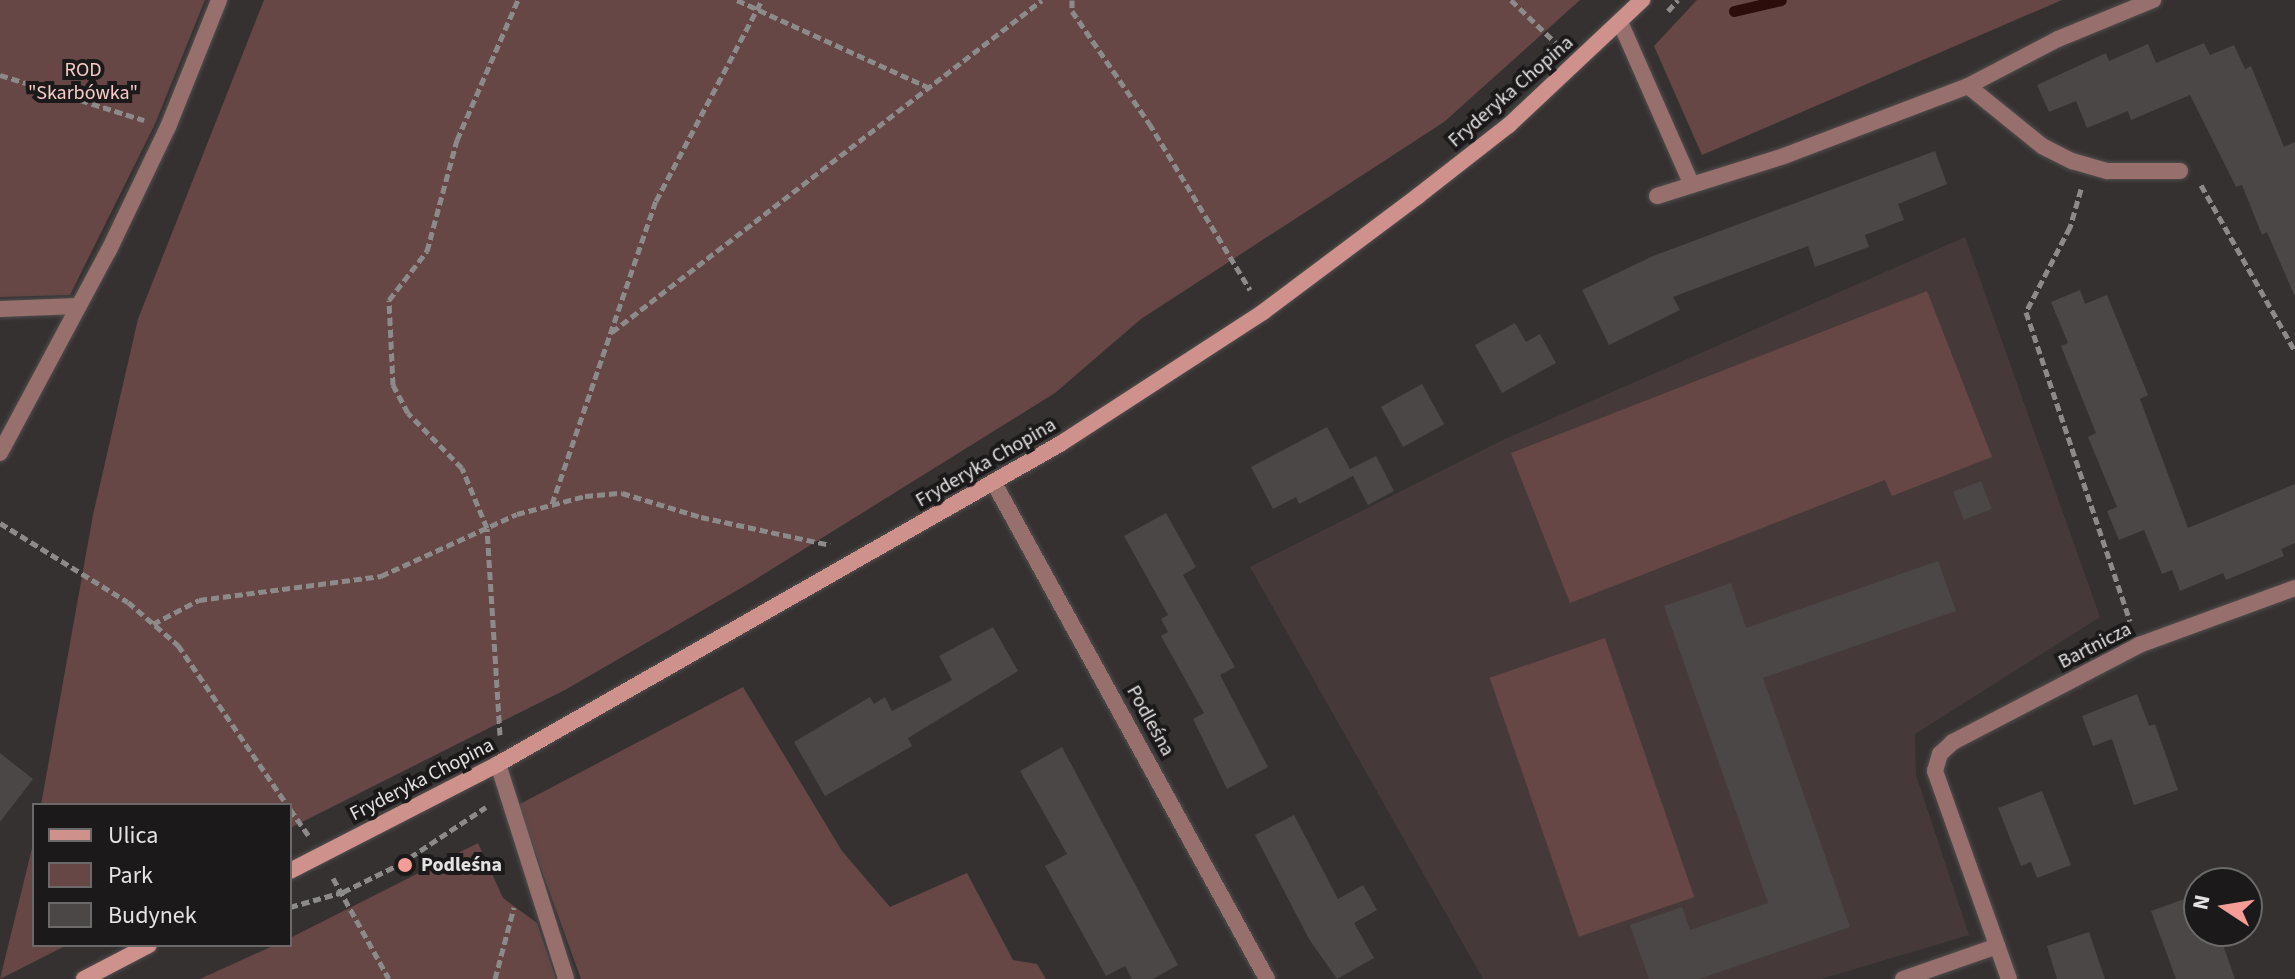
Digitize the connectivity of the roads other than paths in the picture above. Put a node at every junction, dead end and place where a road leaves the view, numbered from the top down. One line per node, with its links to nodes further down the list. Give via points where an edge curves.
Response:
1 (219, 0): 9 (street, via 168,127)
2 (1642, 0): 4 (street, Fryderyka Chopina)
3 (2153, 0): 5 (street, via 2031,52)
4 (1620, 22): 7 (street); 12 (street, Fryderyka Chopina, via 1509,125 1263,312)
5 (1968, 86): 6 (street, via 2042,146 2088,165 2108,171); 7 (street)
6 (2180, 171)
7 (1692, 185): 8 (street)
8 (1657, 196)
9 (78, 306): 10 (street); 11 (street)
10 (0, 309)
11 (0, 453)
12 (994, 483): 14 (street, Fryderyka Chopina); 20 (street, Podleśna)
13 (2295, 588): 16 (street, Bartnicza, via 2139,645 1953,742 1940,754 1935,771)
14 (498, 764): 15 (street, Fryderyka Chopina); 19 (street)
15 (292, 870)
16 (1997, 946): 21 (street); 22 (street)
17 (145, 947): 18 (street)
18 (84, 979)
19 (566, 979)
20 (1267, 979)
21 (1903, 979)
22 (2009, 979)

